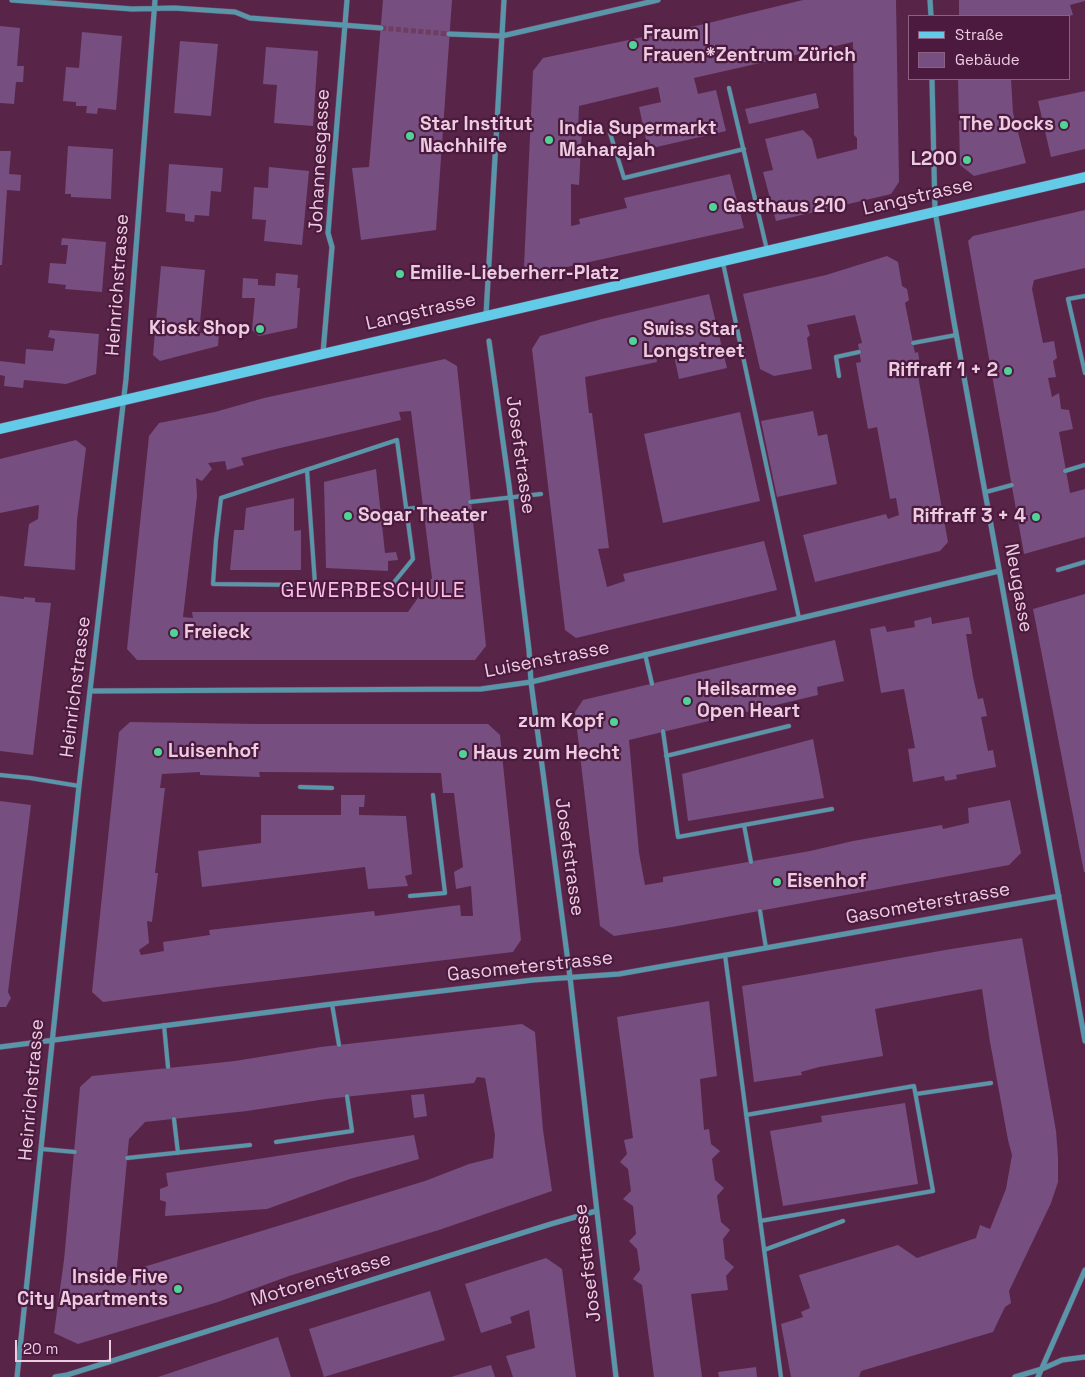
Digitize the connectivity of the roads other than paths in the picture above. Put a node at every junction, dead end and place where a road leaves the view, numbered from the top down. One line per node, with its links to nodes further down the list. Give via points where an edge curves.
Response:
1 (12, 0): 7 (street)
2 (155, 0): 7 (street, Heinrichstrasse)
3 (347, 0): 9 (street, Johannesgasse)
4 (504, 0): 12 (street)
5 (658, 0): 12 (street)
6 (930, 0): 8 (street)
7 (154, 8): 9 (street, via 235,12 250,18); 30 (street, Heinrichstrasse)
8 (931, 15)
9 (345, 25): 10 (street); 27 (street, Johannesgasse, via 328,233 332,247)
10 (380, 28)
11 (449, 34): 12 (street)
12 (502, 36): 22 (street)
13 (932, 80): 18 (street, Neugasse)
14 (729, 88): 16 (lane)
15 (610, 134): 16 (lane, via 624,178)
16 (744, 149): 19 (lane)
17 (1085, 177): 18 (street, Langstrasse)
18 (936, 211): 19 (street, Langstrasse); 23 (street, Neugasse)
19 (767, 250): 20 (street, Langstrasse)
20 (722, 261): 22 (street, Langstrasse); 46 (lane)
21 (1085, 296): 28 (lane, via 1068,299)
22 (486, 315): 27 (street, Langstrasse)
23 (956, 335): 25 (lane); 36 (street, Neugasse)
24 (489, 341): 38 (street, Josefstrasse)
25 (913, 342)
26 (859, 352): 29 (lane, via 836,357)
27 (323, 353): 30 (street, Langstrasse)
28 (1085, 373)
29 (839, 376)
30 (124, 400): 31 (street, Langstrasse); 50 (street, Heinrichstrasse)
31 (0, 429)
32 (1085, 465): 34 (lane)
33 (307, 470): 41 (lane, via 397,440); 45 (lane); 45 (lane, via 221,498 213,584)
34 (1065, 472)
35 (1012, 485): 36 (lane)
36 (986, 492): 44 (street, Neugasse)
37 (542, 494): 38 (lane)
38 (511, 498): 39 (lane); 48 (street, Josefstrasse)
39 (470, 502)
40 (423, 507): 41 (lane)
41 (406, 509): 45 (lane, via 413,559 391,586)
42 (1085, 562): 43 (lane)
43 (1058, 570)
44 (999, 571): 46 (street, Luisenstrasse); 63 (street, Neugasse)
45 (315, 584)
46 (799, 618): 47 (street, Luisenstrasse)
47 (645, 654): 48 (street, Luisenstrasse); 49 (lane)
48 (530, 682): 50 (street, Luisenstrasse, via 481,689); 67 (street, Josefstrasse)
49 (652, 684)
50 (91, 691): 55 (street, Heinrichstrasse)
51 (788, 726): 53 (lane)
52 (663, 732): 53 (lane)
53 (666, 756): 60 (lane, via 678,838)
54 (0, 775): 55 (lane)
55 (79, 786): 71 (street, Heinrichstrasse)
56 (300, 787): 57 (lane)
57 (332, 788)
58 (433, 795): 62 (lane, via 445,893)
59 (832, 809): 60 (lane)
60 (744, 825): 61 (lane)
61 (751, 862)
62 (410, 896)
63 (1059, 896): 65 (street, Gasometerstrasse); 69 (street, Neugasse)
64 (760, 911): 65 (lane)
65 (766, 948): 66 (street, Gasometerstrasse)
66 (724, 955): 67 (street, Gasometerstrasse, via 619,974); 79 (lane)
67 (570, 977): 68 (street, Gasometerstrasse); 87 (street, Josefstrasse)
68 (332, 1004): 70 (street, Gasometerstrasse); 73 (lane)
69 (1083, 1023): 72 (street, Neugasse)
70 (164, 1025): 71 (street, Gasometerstrasse); 75 (lane)
71 (51, 1039): 74 (street, Gasometerstrasse); 83 (street, Heinrichstrasse)
72 (1085, 1041)
73 (339, 1045)
74 (0, 1047)
75 (168, 1068)
76 (990, 1083): 77 (lane)
77 (916, 1094): 79 (lane, via 914,1086); 88 (lane, via 933,1191)
78 (347, 1096): 81 (lane, via 352,1131)
79 (746, 1115): 88 (lane)
80 (174, 1119): 85 (lane)
81 (276, 1142)
82 (250, 1145): 85 (lane)
83 (42, 1149): 84 (lane); 94 (street, Heinrichstrasse)
84 (75, 1152)
85 (178, 1152): 86 (lane)
86 (127, 1158)
87 (596, 1211): 95 (street, Motorenstrasse); 96 (street, Josefstrasse)
88 (760, 1221): 90 (lane)
89 (843, 1221): 90 (lane)
90 (764, 1250): 97 (lane)
91 (1085, 1270): 93 (street)
92 (1085, 1357): 93 (street, via 1062,1360)
93 (1042, 1369): 98 (street); 99 (street)
94 (17, 1377)
95 (55, 1377)
96 (616, 1377)
97 (781, 1377)
98 (1015, 1377)
99 (1038, 1377)

